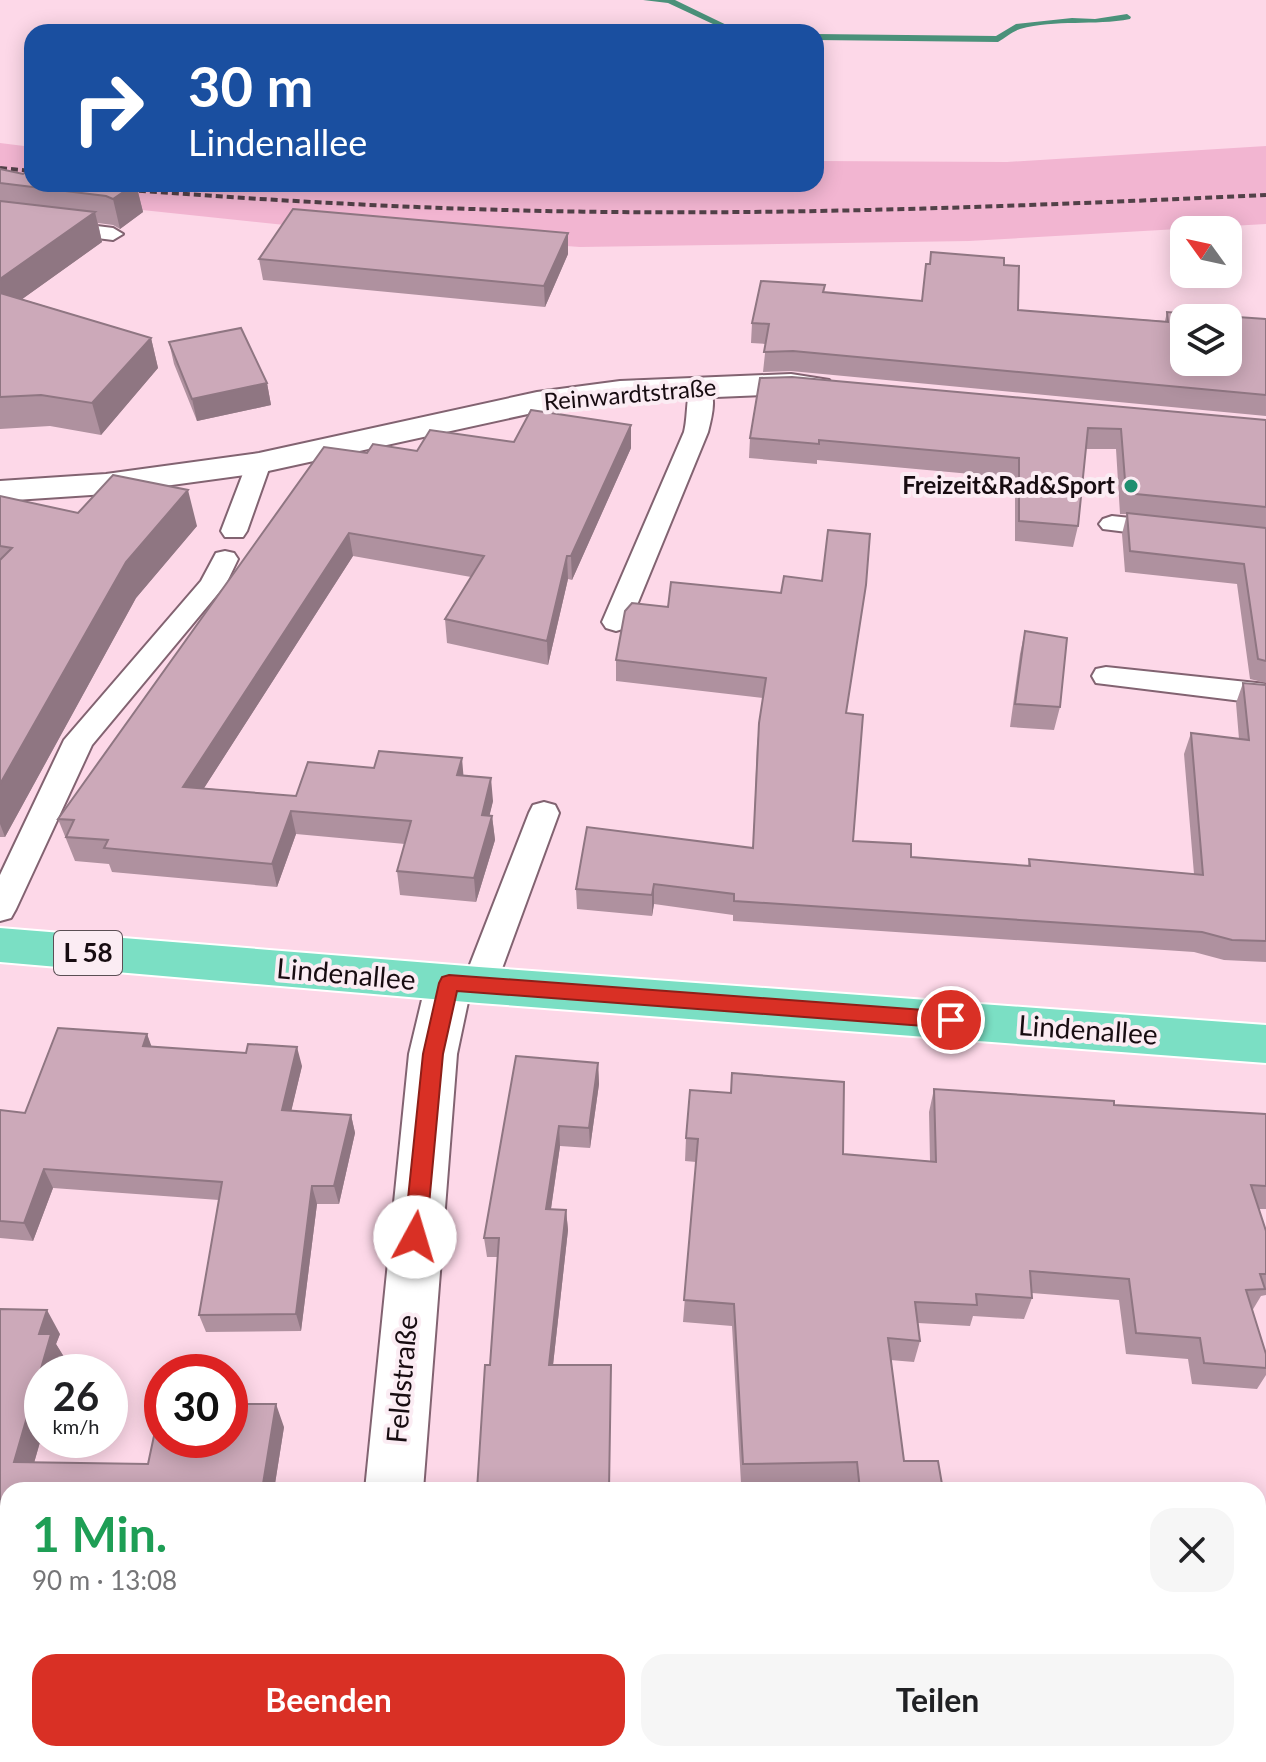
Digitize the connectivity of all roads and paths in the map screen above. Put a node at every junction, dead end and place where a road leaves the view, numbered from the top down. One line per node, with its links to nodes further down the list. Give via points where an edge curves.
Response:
1 (0, 220): 2 (lane)
2 (113, 234)
3 (700, 388): 4 (street, Reinwardtstraße, via 791,384); 5 (street, Reinwardtstraße, via 537,402); 9 (lane, via 696,432)
4 (854, 390)
5 (259, 463): 6 (street, Reinwardtstraße, via 106,484); 13 (lane, via 213,584 79,740)
6 (0, 491)
7 (1112, 524): 8 (lane)
8 (1189, 531)
9 (616, 622)
10 (1106, 676): 11 (lane)
11 (1266, 694)
12 (544, 813): 15 (lane)
13 (0, 909)
14 (0, 945): 15 (main road, Lindenallee / L 58)
15 (464, 984): 16 (main road, Lindenallee / L 58); 17 (street, Feldstraße, via 433,1054)
16 (1266, 1044)
17 (395, 1482)

